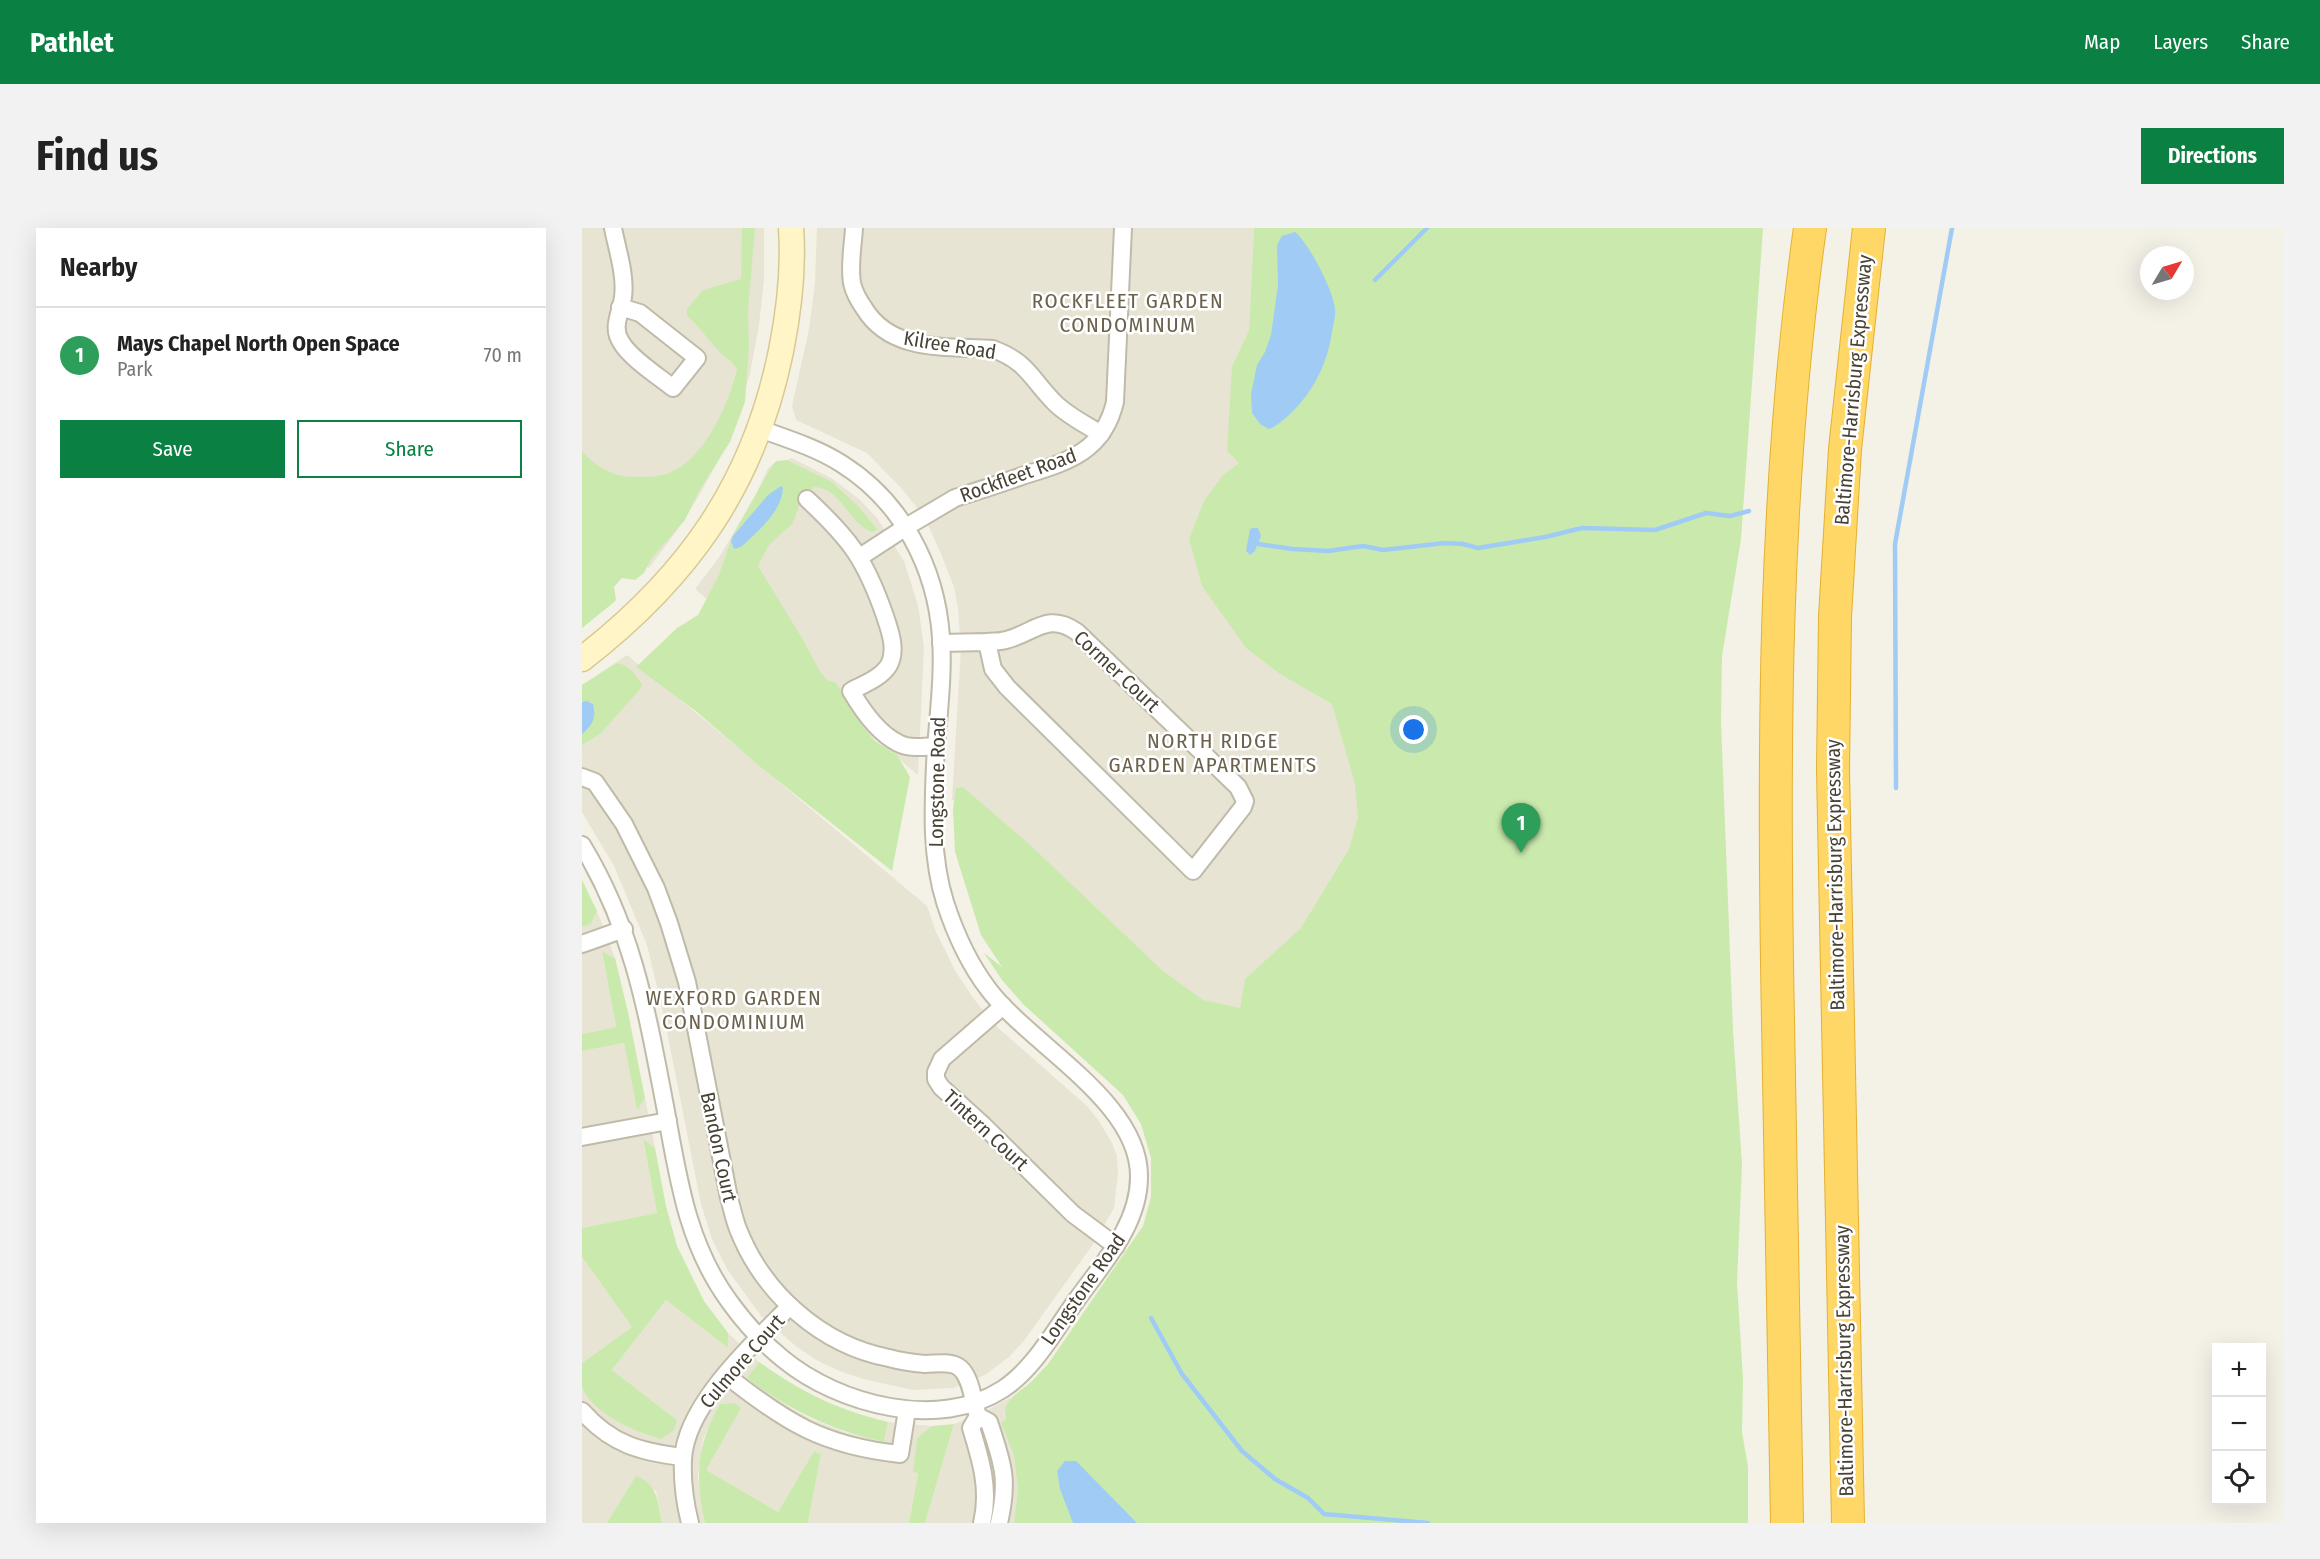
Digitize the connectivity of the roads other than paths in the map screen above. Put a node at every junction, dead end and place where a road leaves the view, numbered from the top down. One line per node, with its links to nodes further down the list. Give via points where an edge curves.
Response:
1 (613, 228): 7 (street, via 622,276)
2 (791, 228): 8 (main road, via 786,328)
3 (854, 228): 9 (street, Kilree Road, via 852,284 878,326 906,342 993,349 1006,354 1032,374 1056,404)
4 (1122, 228): 9 (street, Rockfleet Road, via 1115,402)
5 (1810, 228): 35 (highway, via 1786,445 1774,760)
6 (1869, 228): 36 (highway, Baltimore-Harrisburg Expressway, via 1845,449 1835,617 1833,781)
7 (620, 307): 7 (street, via 616,331 621,343 673,388 697,358 640,313)
8 (760, 429): 11 (street, Longstone Road, via 842,464 884,500); 15 (main road, via 718,514 683,563 644,607)
9 (1101, 434): 11 (street, Rockfleet Road, via 1066,462 955,498)
10 (807, 499): 12 (street, via 836,526)
11 (906, 527): 12 (street, Rockfleet Road); 14 (street, Longstone Road, via 932,579)
12 (860, 557): 16 (street, via 891,633 892,657 880,675 851,691 866,714 899,744)
13 (987, 642): 13 (street, Cormer Court, via 993,669 1007,687 1194,871 1243,807 1245,801 1238,787 1066,624 1044,624 1006,640); 14 (street, Cormer Court)
14 (941, 643): 16 (street, Longstone Road)
15 (582, 659)
16 (936, 747): 21 (street, Longstone Road, via 933,831 944,898 971,963)
17 (582, 777): 25 (street, Bandon Court, via 595,782 604,792 656,888 684,971 738,1229 768,1283)
18 (582, 845): 19 (street, Longstone Road)
19 (624, 929): 20 (street); 22 (street, Longstone Road, via 648,1018)
20 (582, 944)
21 (1003, 1006): 24 (street, Longstone Road, via 1101,1096 1129,1133 1140,1171 1138,1194); 24 (street, Tintern Court, via 942,1059 936,1079 1073,1214)
22 (668, 1121): 23 (street); 26 (street, Longstone Road, via 696,1243 718,1285)
23 (582, 1137)
24 (1116, 1245): 29 (street, Longstone Road, via 1020,1375)
25 (790, 1306): 26 (street, Culmore Court); 29 (street, Bandon Court, via 836,1340 864,1353 925,1364 956,1365 967,1378)
26 (759, 1338): 27 (street, Culmore Court); 28 (street, Longstone Road, via 785,1362 834,1389)
27 (726, 1375): 28 (street, via 796,1425 831,1441 861,1448 900,1454); 31 (street, Culmore Court, via 698,1412)
28 (907, 1410): 29 (street, Longstone Road)
29 (976, 1410): 33 (street, via 971,1428 986,1495); 34 (street, via 989,1422 1003,1467 1005,1489)
30 (582, 1411): 31 (street, via 605,1433 626,1445)
31 (683, 1457): 32 (street, Culmore Court)
32 (690, 1523)
33 (982, 1523)
34 (999, 1523)
35 (1787, 1523)
36 (1848, 1523)

